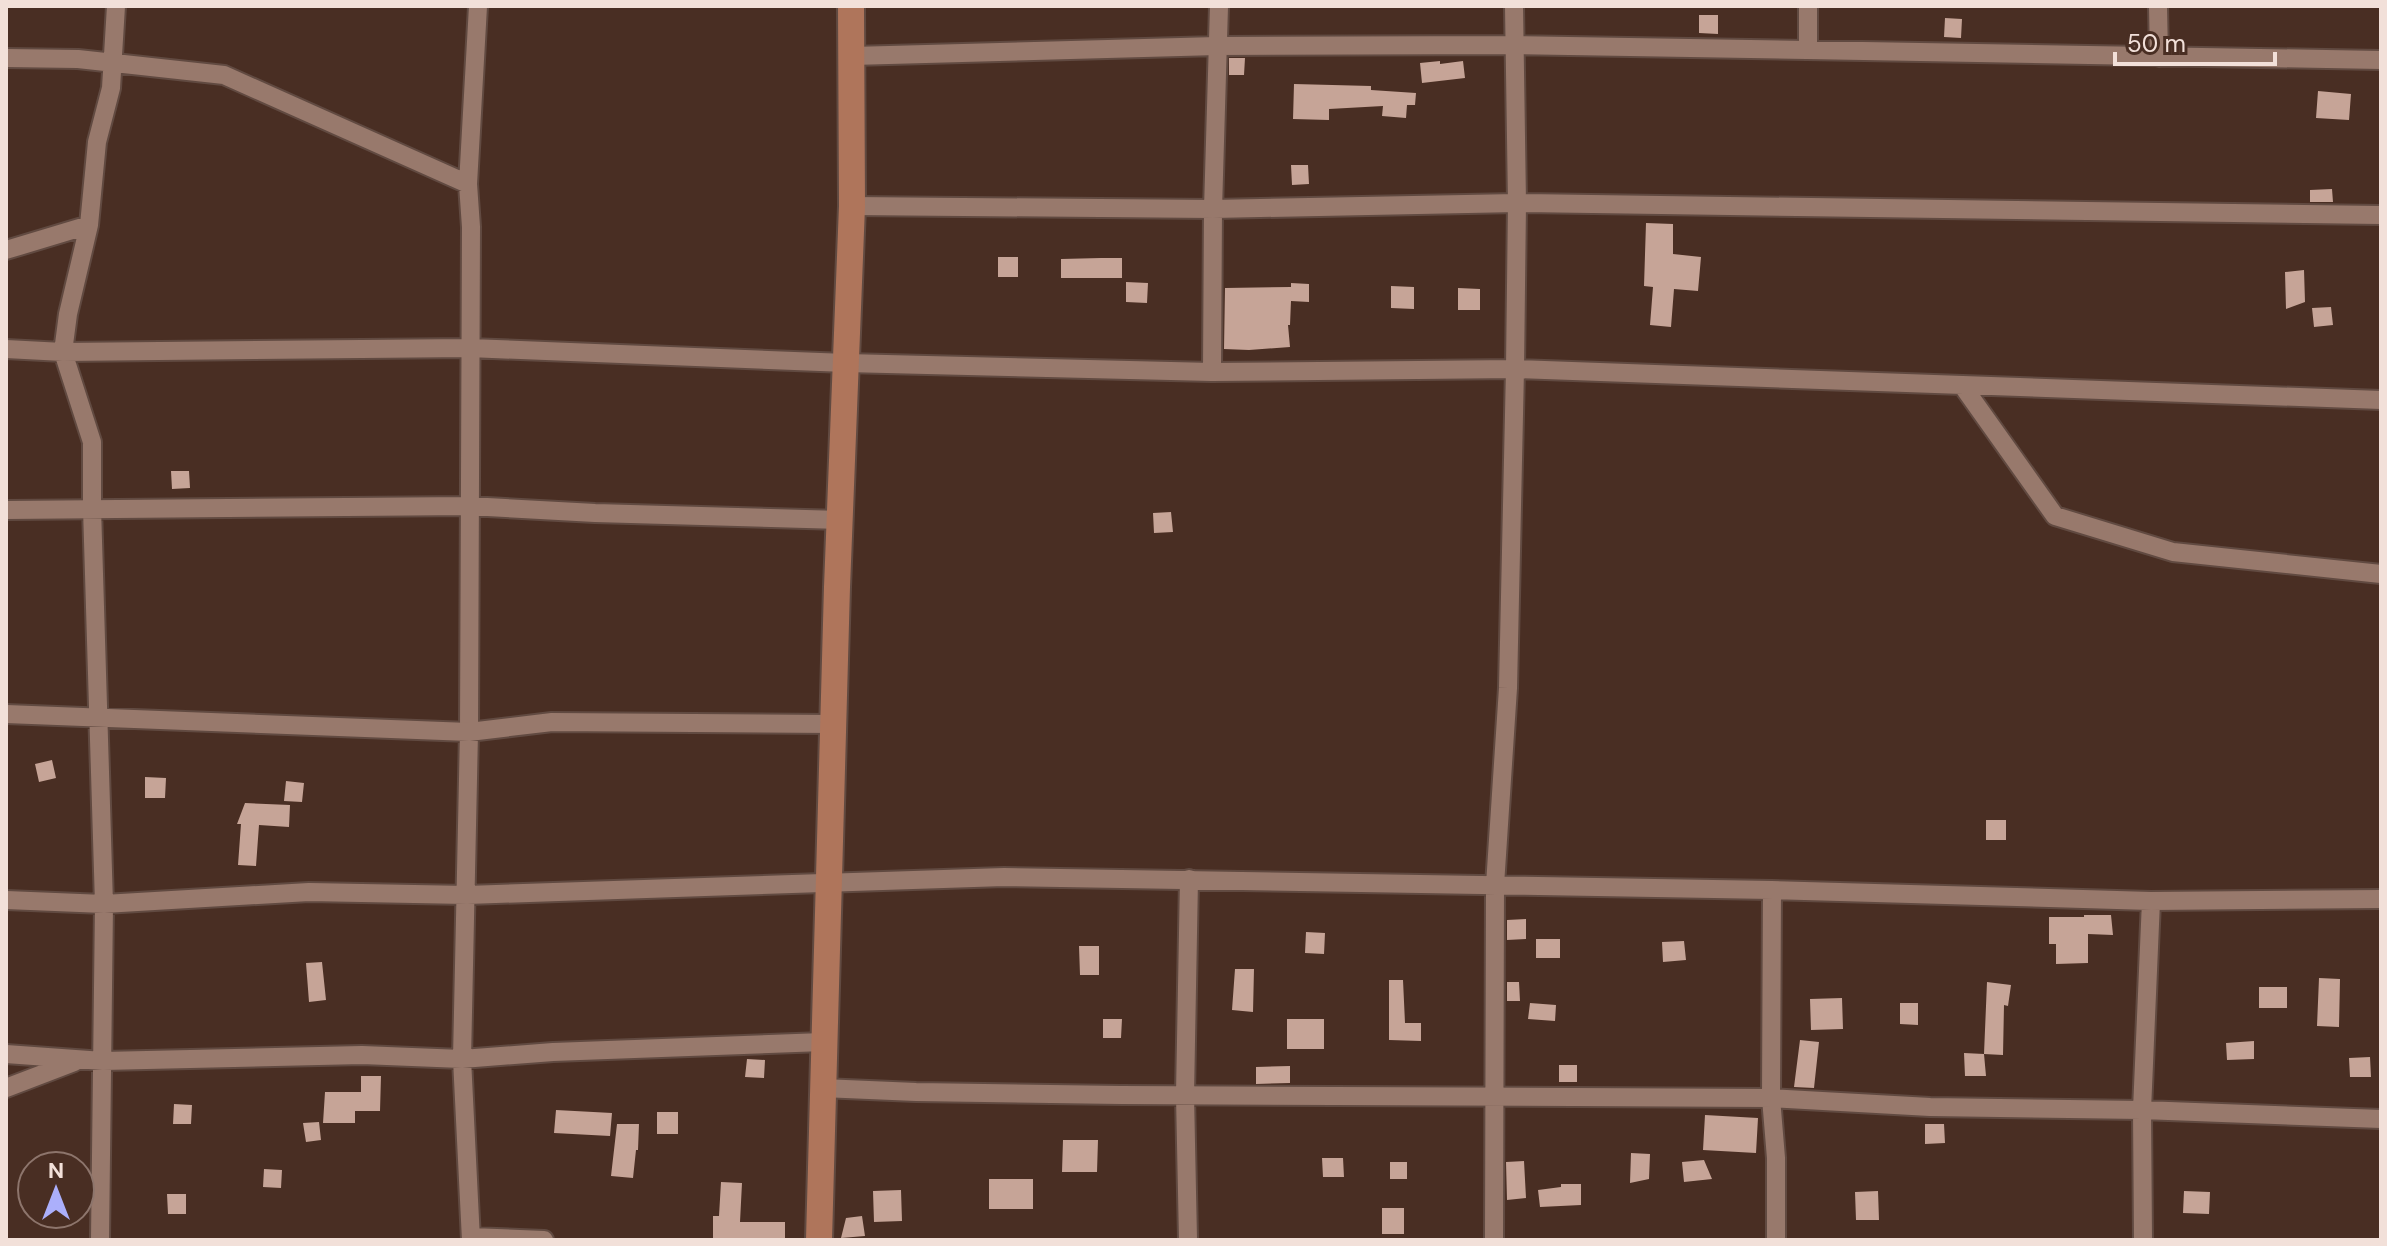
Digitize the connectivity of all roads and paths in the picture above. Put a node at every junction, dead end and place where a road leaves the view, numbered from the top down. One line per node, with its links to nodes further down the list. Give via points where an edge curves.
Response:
1 (116, 6): 15 (street)
2 (478, 6): 16 (street)
3 (851, 6): 11 (street)
4 (1219, 6): 9 (street)
5 (1514, 6): 8 (street)
6 (1808, 6): 10 (street)
7 (2158, 6): 12 (street)
8 (1516, 45): 9 (street); 10 (street); 17 (street)
9 (1217, 46): 11 (street); 19 (street)
10 (1808, 49): 12 (street)
11 (852, 56): 18 (street)
12 (2159, 57): 14 (street)
13 (6, 58): 15 (street)
14 (2381, 60)
15 (114, 65): 16 (street, via 224,75); 21 (street, via 97,142)
16 (468, 184): 23 (street)
17 (1517, 203): 19 (street); 20 (street); 27 (street)
18 (852, 206): 19 (street); 26 (street)
19 (1213, 209): 28 (street)
20 (2381, 215)
21 (89, 225): 22 (street); 25 (street)
22 (6, 250)
23 (469, 348): 25 (street); 26 (street); 31 (street)
24 (6, 349): 25 (street)
25 (63, 352): 32 (street, via 92,442)
26 (846, 363): 28 (street); 34 (street)
27 (1515, 369): 28 (street); 29 (street); 42 (street, via 1508,688)
28 (1212, 372)
29 (1962, 385): 30 (street); 35 (street, via 2055,516 2173,552)
30 (2381, 400)
31 (469, 506): 32 (street); 34 (street); 39 (street)
32 (92, 508): 33 (street); 37 (street)
33 (6, 510)
34 (841, 520): 38 (street)
35 (2381, 574)
36 (6, 714): 37 (street)
37 (99, 718): 39 (street); 48 (street)
38 (833, 724): 39 (street, via 552,722); 41 (street)
39 (469, 732): 44 (street)
40 (1189, 879): 41 (street, via 1004,877); 42 (street); 56 (street)
41 (828, 885): 44 (street); 49 (street)
42 (1495, 885): 43 (street); 57 (street)
43 (1772, 890): 47 (street); 58 (street)
44 (467, 895): 48 (street, via 309,892); 51 (street)
45 (2381, 899): 47 (street)
46 (6, 900): 48 (street)
47 (2151, 901): 59 (street)
48 (104, 904): 53 (street)
49 (823, 1042): 51 (street); 55 (street)
50 (6, 1054): 52 (street)
51 (462, 1059): 53 (street, via 362,1055); 61 (street)
52 (79, 1060): 53 (street); 54 (street)
53 (103, 1061): 62 (street)
54 (6, 1088)
55 (822, 1088): 56 (street); 64 (street)
56 (1185, 1095): 57 (street); 65 (street)
57 (1492, 1096): 58 (street); 66 (street)
58 (1771, 1098): 59 (street); 67 (street)
59 (2142, 1110): 60 (street); 68 (street)
60 (2381, 1119)
61 (471, 1239): 63 (street)
62 (100, 1240)
63 (544, 1240)
64 (819, 1240)
65 (1188, 1240)
66 (1494, 1240)
67 (1776, 1240)
68 (2143, 1240)

